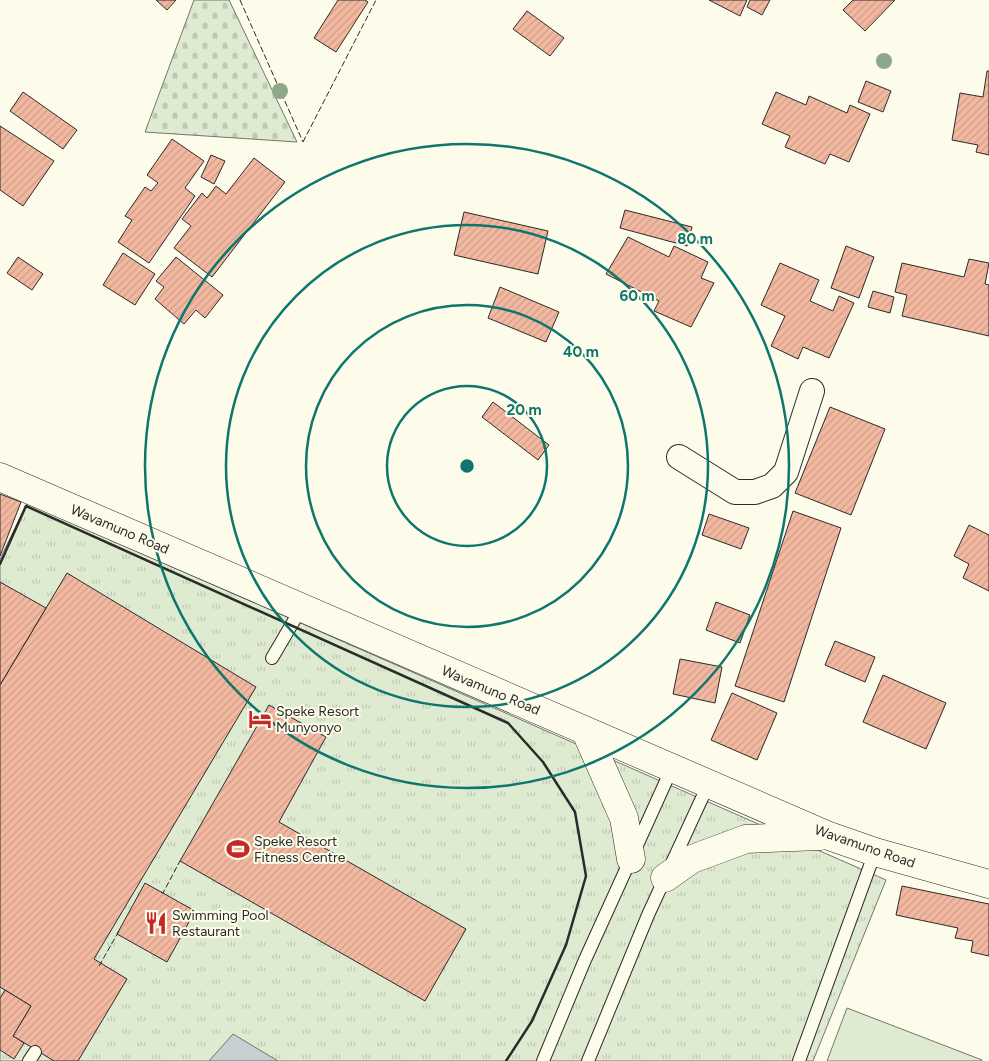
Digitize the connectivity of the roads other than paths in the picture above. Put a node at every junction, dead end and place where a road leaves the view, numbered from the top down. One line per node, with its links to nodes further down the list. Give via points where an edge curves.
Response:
1 (812, 390): 2 (street, via 786,472 772,486 755,492 735,492)
2 (679, 457)
3 (0, 477): 4 (main road, Wavamuno Road)
4 (302, 607): 5 (lane); 6 (main road, Wavamuno Road)
5 (272, 658)
6 (586, 732): 7 (main road, Wavamuno Road); 11 (main road, via 624,818)
7 (672, 768): 8 (main road, Wavamuno Road); 11 (lane)
8 (708, 785): 9 (main road, Wavamuno Road); 12 (lane)
9 (829, 836): 10 (main road, Wavamuno Road); 12 (main road, via 746,839 692,859)
10 (875, 852): 13 (main road, Wavamuno Road); 16 (lane)
11 (631, 859): 14 (lane)
12 (665, 878): 15 (lane)
13 (989, 884)
14 (543, 1061)
15 (588, 1061)
16 (799, 1061)

